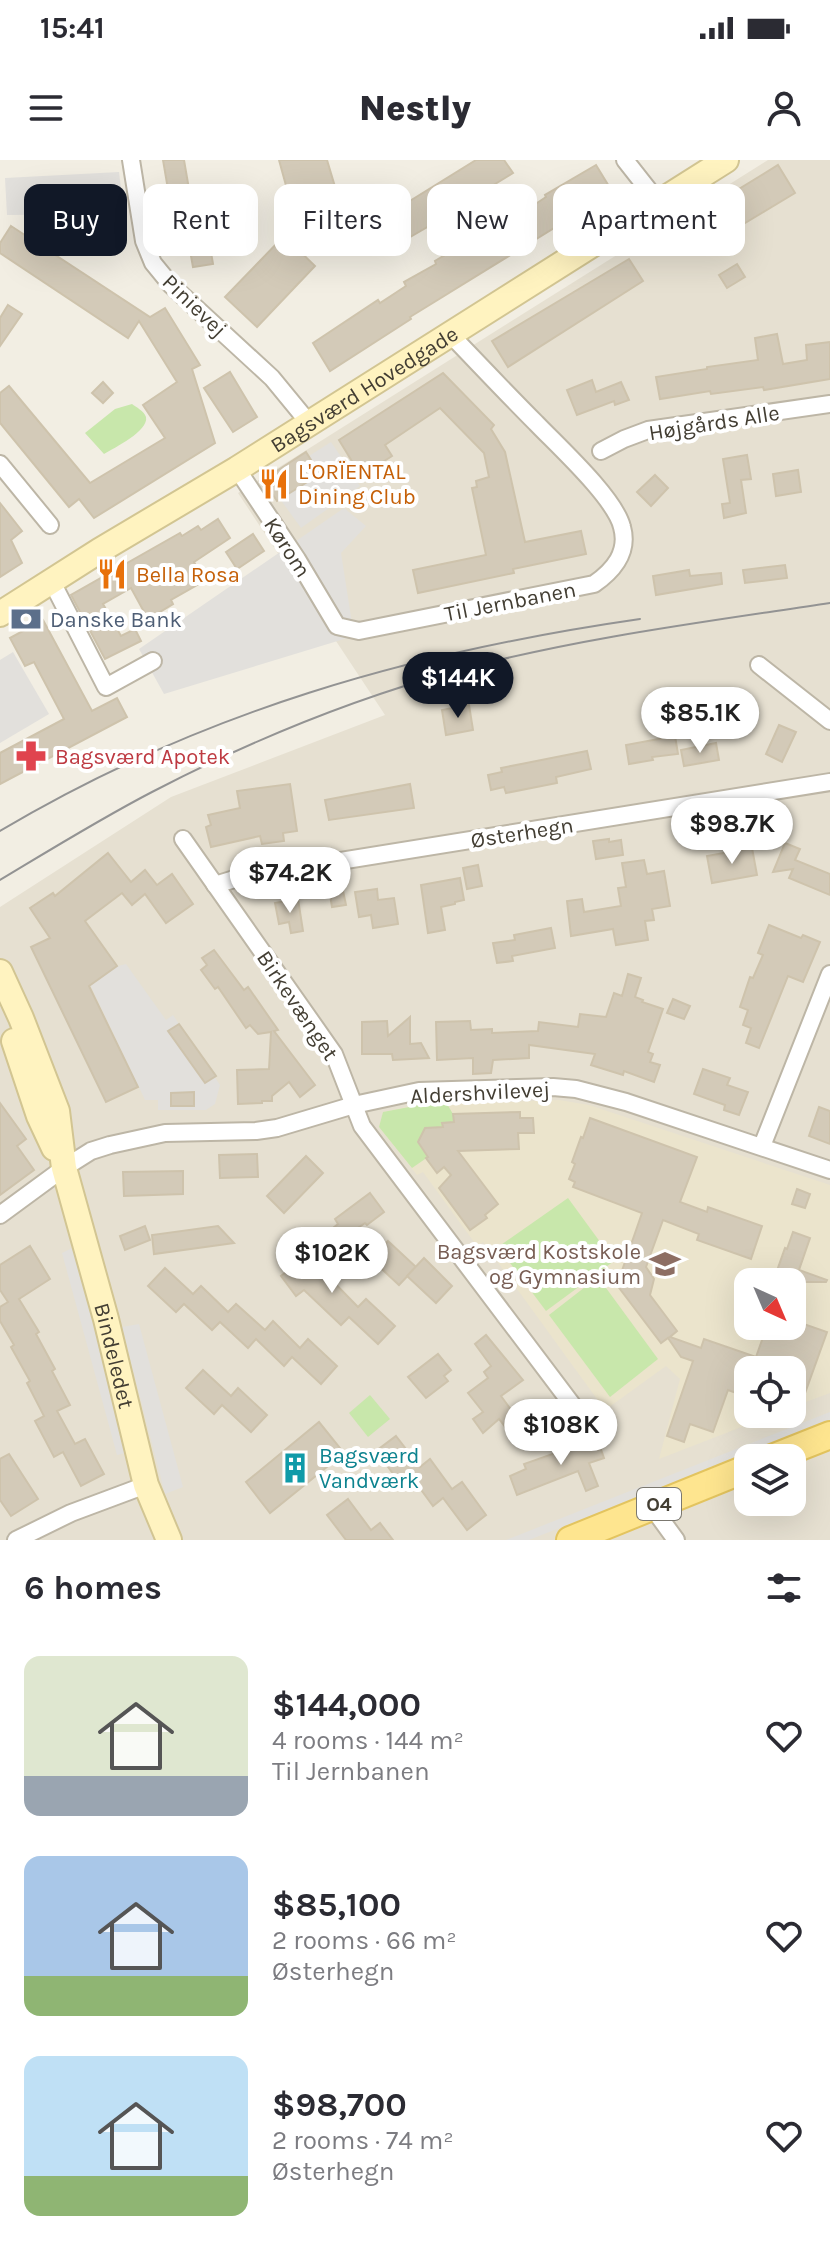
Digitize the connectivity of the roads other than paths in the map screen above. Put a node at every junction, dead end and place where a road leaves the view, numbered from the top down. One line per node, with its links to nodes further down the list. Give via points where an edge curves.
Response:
1 (131, 160): 9 (street, Pinievej, via 144,241 153,263 272,378)
2 (625, 160): 4 (street)
3 (726, 160): 5 (street, Bagsværd Hovedgade)
4 (644, 184)
5 (687, 184)
6 (572, 256): 7 (street, Bagsværd Hovedgade)
7 (449, 333): 9 (street, Bagsværd Hovedgade); 16 (street, Til Jernbanen, via 615,509 623,528 619,559 594,584 359,631)
8 (830, 404): 10 (street, Højgårds Alle, via 648,430)
9 (309, 423): 12 (street, Bagsværd Hovedgade)
10 (601, 451)
11 (0, 464): 13 (street)
12 (237, 469): 14 (street, Bagsværd Hovedgade); 16 (street, Kørom)
13 (50, 525)
14 (52, 582): 15 (street, Bagsværd Hovedgade); 17 (street, via 106,687)
15 (0, 614)
16 (337, 626)
17 (153, 661)
18 (759, 665): 19 (street)
19 (830, 721)
20 (830, 782): 22 (street, Østerhegn)
21 (183, 839): 22 (street, Birkevænget)
22 (215, 885): 26 (street, Birkevænget, via 334,1054)
23 (0, 972): 28 (street, Bindeledet, via 57,1111)
24 (830, 974): 27 (street)
25 (0, 1007): 28 (street, Bindeledet, via 39,1116)
26 (354, 1105): 27 (street, Aldershvilevej, via 419,1091 576,1089); 28 (street, Aldershvilevej, via 277,1128 136,1138 91,1151); 31 (street, Birkevænget, via 362,1126)
27 (762, 1146): 29 (street, Aldershvilevej)
28 (64, 1168): 30 (street, Aldershvilevej); 35 (street, Bindeledet)
29 (830, 1170)
30 (0, 1215)
31 (574, 1407)
32 (830, 1435): 33 (main road)
33 (806, 1445)
34 (734, 1474): 36 (main road, O4)
35 (146, 1485): 37 (street); 38 (street, Bindeledet)
36 (652, 1507): 39 (main road, O4); 40 (street)
37 (16, 1540)
38 (169, 1540)
39 (570, 1540)
40 (676, 1540)

